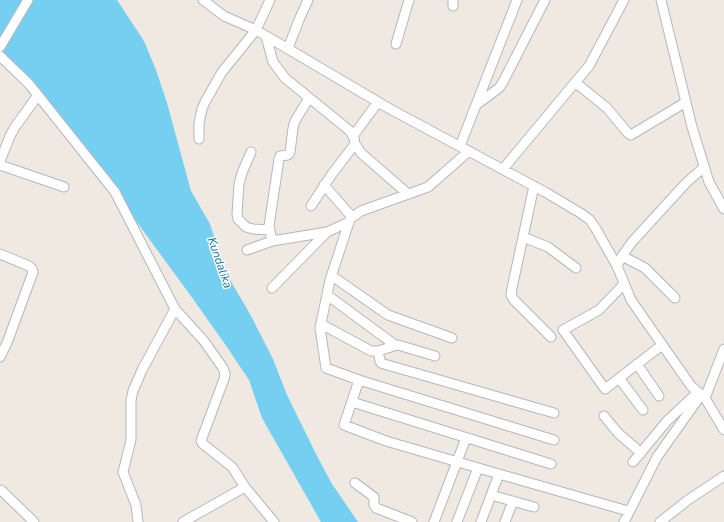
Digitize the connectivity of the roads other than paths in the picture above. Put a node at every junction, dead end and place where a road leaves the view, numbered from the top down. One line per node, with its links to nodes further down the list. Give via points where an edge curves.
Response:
1 (28, 0): 13 (street)
2 (203, 0): 10 (street, via 224,16)
3 (270, 0): 10 (street)
4 (308, 0): 14 (street)
5 (409, 0): 12 (street)
6 (517, 0): 21 (street)
7 (545, 0): 21 (street, via 503,82)
8 (624, 0): 16 (street, via 589,66)
9 (662, 0): 20 (street)
10 (256, 30): 11 (street); 22 (street, via 222,72 205,102 199,122)
11 (266, 36): 14 (street); 18 (street, via 273,62 285,78)
12 (396, 44)
13 (0, 48)
14 (288, 48): 19 (street)
15 (0, 56): 17 (street)
16 (576, 83): 20 (street, via 609,111 629,134); 30 (street)
17 (38, 95): 27 (street, via 10,136); 52 (street, via 115,192)
18 (309, 98): 23 (street, via 350,131); 38 (street, via 295,121 290,152 279,159)
19 (378, 102): 23 (street); 24 (street)
20 (686, 102): 29 (street)
21 (476, 105): 24 (street)
22 (199, 138)
23 (354, 140): 31 (street); 34 (street, via 361,153)
24 (460, 146): 25 (street)
25 (469, 151): 30 (street); 34 (street, via 428,187)
26 (251, 152): 38 (street, via 239,184 238,219 246,227)
27 (0, 161)
28 (0, 165): 33 (street)
29 (704, 167): 36 (street); 44 (street, via 686,183)
30 (501, 168): 32 (street)
31 (324, 185): 35 (street); 37 (street)
32 (534, 186): 40 (street); 45 (street, via 590,220)
33 (64, 187)
34 (408, 194): 37 (street, via 361,211)
35 (311, 206)
36 (724, 209)
37 (351, 220): 39 (street); 47 (street)
38 (270, 230): 41 (street)
39 (327, 232): 41 (street); 49 (street)
40 (523, 237): 46 (street, via 548,248); 54 (street, via 511,295)
41 (272, 241): 42 (street)
42 (247, 250)
43 (0, 255): 61 (street, via 29,266 33,272)
44 (622, 256): 45 (street); 51 (street, via 648,270)
45 (617, 266): 48 (street)
46 (576, 268)
47 (332, 276): 50 (street); 55 (street, via 388,315)
48 (624, 284): 57 (street, via 630,300); 63 (street, via 599,310 563,330 605,389)
49 (272, 288)
50 (327, 295): 53 (street); 56 (street)
51 (675, 298)
52 (175, 309): 82 (street, via 221,363 225,374 201,441 232,466); 89 (street, via 142,370 132,400 131,440 123,472 136,505)
53 (321, 324): 59 (street, via 368,350); 64 (street, via 326,368)
54 (551, 337)
55 (452, 338)
56 (395, 345): 59 (street); 60 (street)
57 (662, 345): 62 (street); 65 (street, via 691,386)
58 (724, 349): 65 (street)
59 (378, 351): 69 (street, via 380,362 384,364)
60 (435, 356)
61 (0, 357)
62 (637, 364): 63 (street); 66 (street)
63 (619, 378): 68 (street)
64 (359, 380): 67 (street); 73 (street)
65 (701, 395): 71 (street); 74 (street, via 667,422); 87 (street, via 657,457)
66 (659, 396)
67 (352, 402): 72 (street); 75 (street, via 344,425 386,441)
68 (643, 410)
69 (554, 413)
70 (604, 416): 74 (street, via 618,433)
71 (724, 430)
72 (466, 438): 75 (street); 77 (street)
73 (554, 440)
74 (641, 453): 76 (street)
75 (457, 462): 78 (street); 93 (street)
76 (633, 462)
77 (551, 464)
78 (478, 468): 79 (street); 94 (street)
79 (499, 474): 84 (street); 87 (street)
80 (724, 476): 98 (street)
81 (355, 482): 92 (street, via 374,497 378,510)
82 (245, 488): 90 (street); 91 (street)
83 (1, 490): 88 (street)
84 (491, 495): 85 (street); 95 (street)
85 (513, 501): 86 (street); 96 (street)
86 (534, 507)
87 (628, 511): 97 (street)
88 (34, 522)
89 (138, 522)
90 (183, 522)
91 (274, 522)
92 (412, 522)
93 (434, 522)
94 (457, 522)
95 (481, 522)
96 (505, 522)
97 (624, 522)
98 (660, 522)

